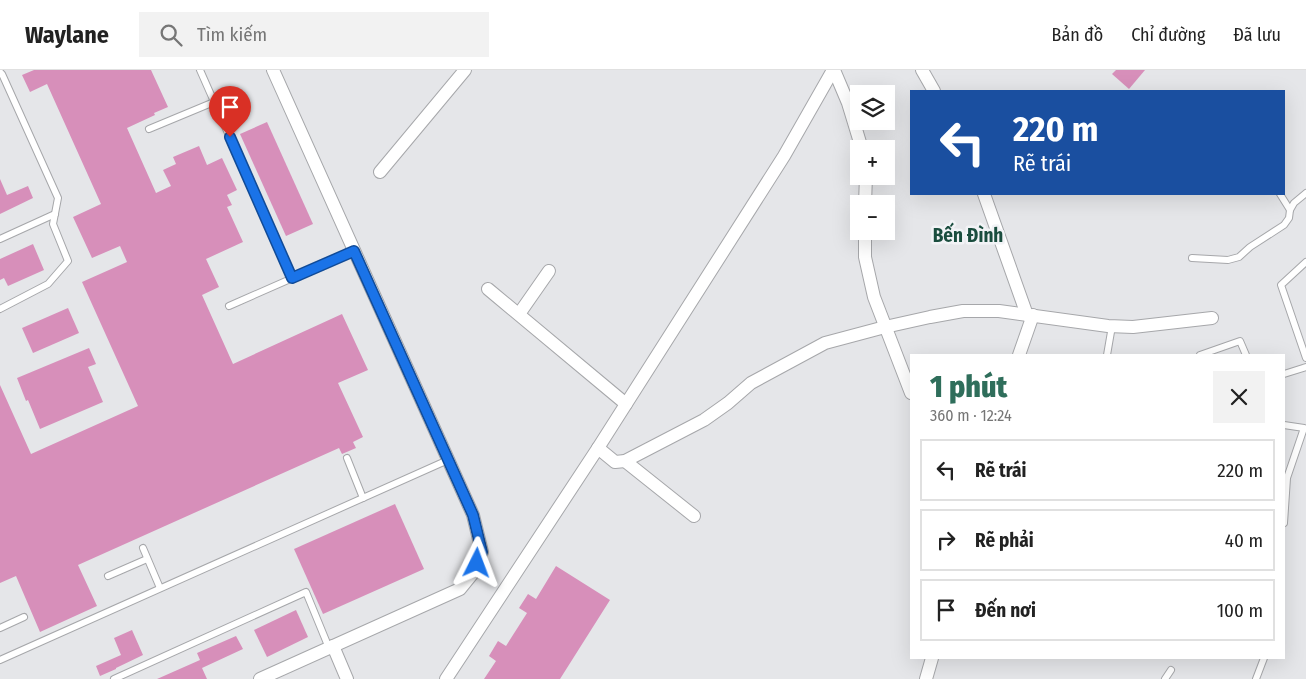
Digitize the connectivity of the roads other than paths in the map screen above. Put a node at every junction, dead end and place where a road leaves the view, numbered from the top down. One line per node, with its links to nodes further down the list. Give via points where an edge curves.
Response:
1 (200, 70): 8 (lane)
2 (272, 70): 19 (street)
3 (465, 70): 11 (street)
4 (833, 70): 10 (street); 40 (street, via 784,156)
5 (922, 70): 7 (street)
6 (0, 72): 16 (lane, via 58,198)
7 (933, 90)
8 (214, 102): 9 (lane); 23 (lane)
9 (149, 129)
10 (859, 140)
11 (380, 172)
12 (1306, 193): 15 (lane)
13 (984, 195): 28 (street)
14 (1281, 195): 15 (lane)
15 (1290, 210): 20 (lane, via 1284,225 1238,257 1228,260)
16 (55, 214): 17 (lane); 26 (lane, via 53,224 68,261 48,284)
17 (0, 239)
18 (865, 240): 31 (street, via 865,257 874,297)
19 (354, 251): 23 (lane); 45 (street)
20 (1192, 258)
21 (1306, 262): 36 (lane, via 1281,285)
22 (549, 271): 27 (street)
23 (292, 278): 25 (lane)
24 (488, 289): 27 (street)
25 (229, 306)
26 (0, 309)
27 (519, 314): 40 (street)
28 (1030, 315): 30 (street); 31 (street, via 963,311); 32 (street)
29 (1212, 318): 30 (street, via 1133,327)
30 (1112, 326): 33 (lane)
31 (885, 327): 39 (street); 46 (street, via 825,343 751,384 704,420)
32 (1018, 354)
33 (1107, 354)
34 (1203, 354): 35 (lane, via 1240,341)
35 (1246, 354)
36 (1306, 358)
37 (1306, 367): 38 (lane)
38 (1285, 374)
39 (910, 391)
40 (626, 404): 43 (street)
41 (1285, 425): 42 (lane)
42 (1305, 428): 48 (lane, via 1287,478)
43 (598, 448): 46 (street, via 615,462); 64 (street)
44 (347, 458): 47 (lane)
45 (448, 460): 47 (lane); 56 (street, via 473,515 482,552 473,573 460,589)
46 (625, 461): 49 (street)
47 (363, 498): 53 (lane)
48 (1285, 508)
49 (694, 516)
50 (143, 548): 51 (lane)
51 (147, 559): 52 (lane); 53 (lane)
52 (108, 576)
53 (160, 588): 59 (lane)
54 (24, 617): 55 (lane)
55 (0, 628)
56 (331, 647): 61 (lane, via 306,592); 62 (street); 63 (street)
57 (932, 659): 65 (street)
58 (1264, 659): 67 (lane)
59 (0, 660)
60 (1170, 670): 66 (lane)
61 (114, 679)
62 (260, 679)
63 (348, 679)
64 (446, 679)
65 (926, 679)
66 (1165, 679)
67 (1256, 679)

